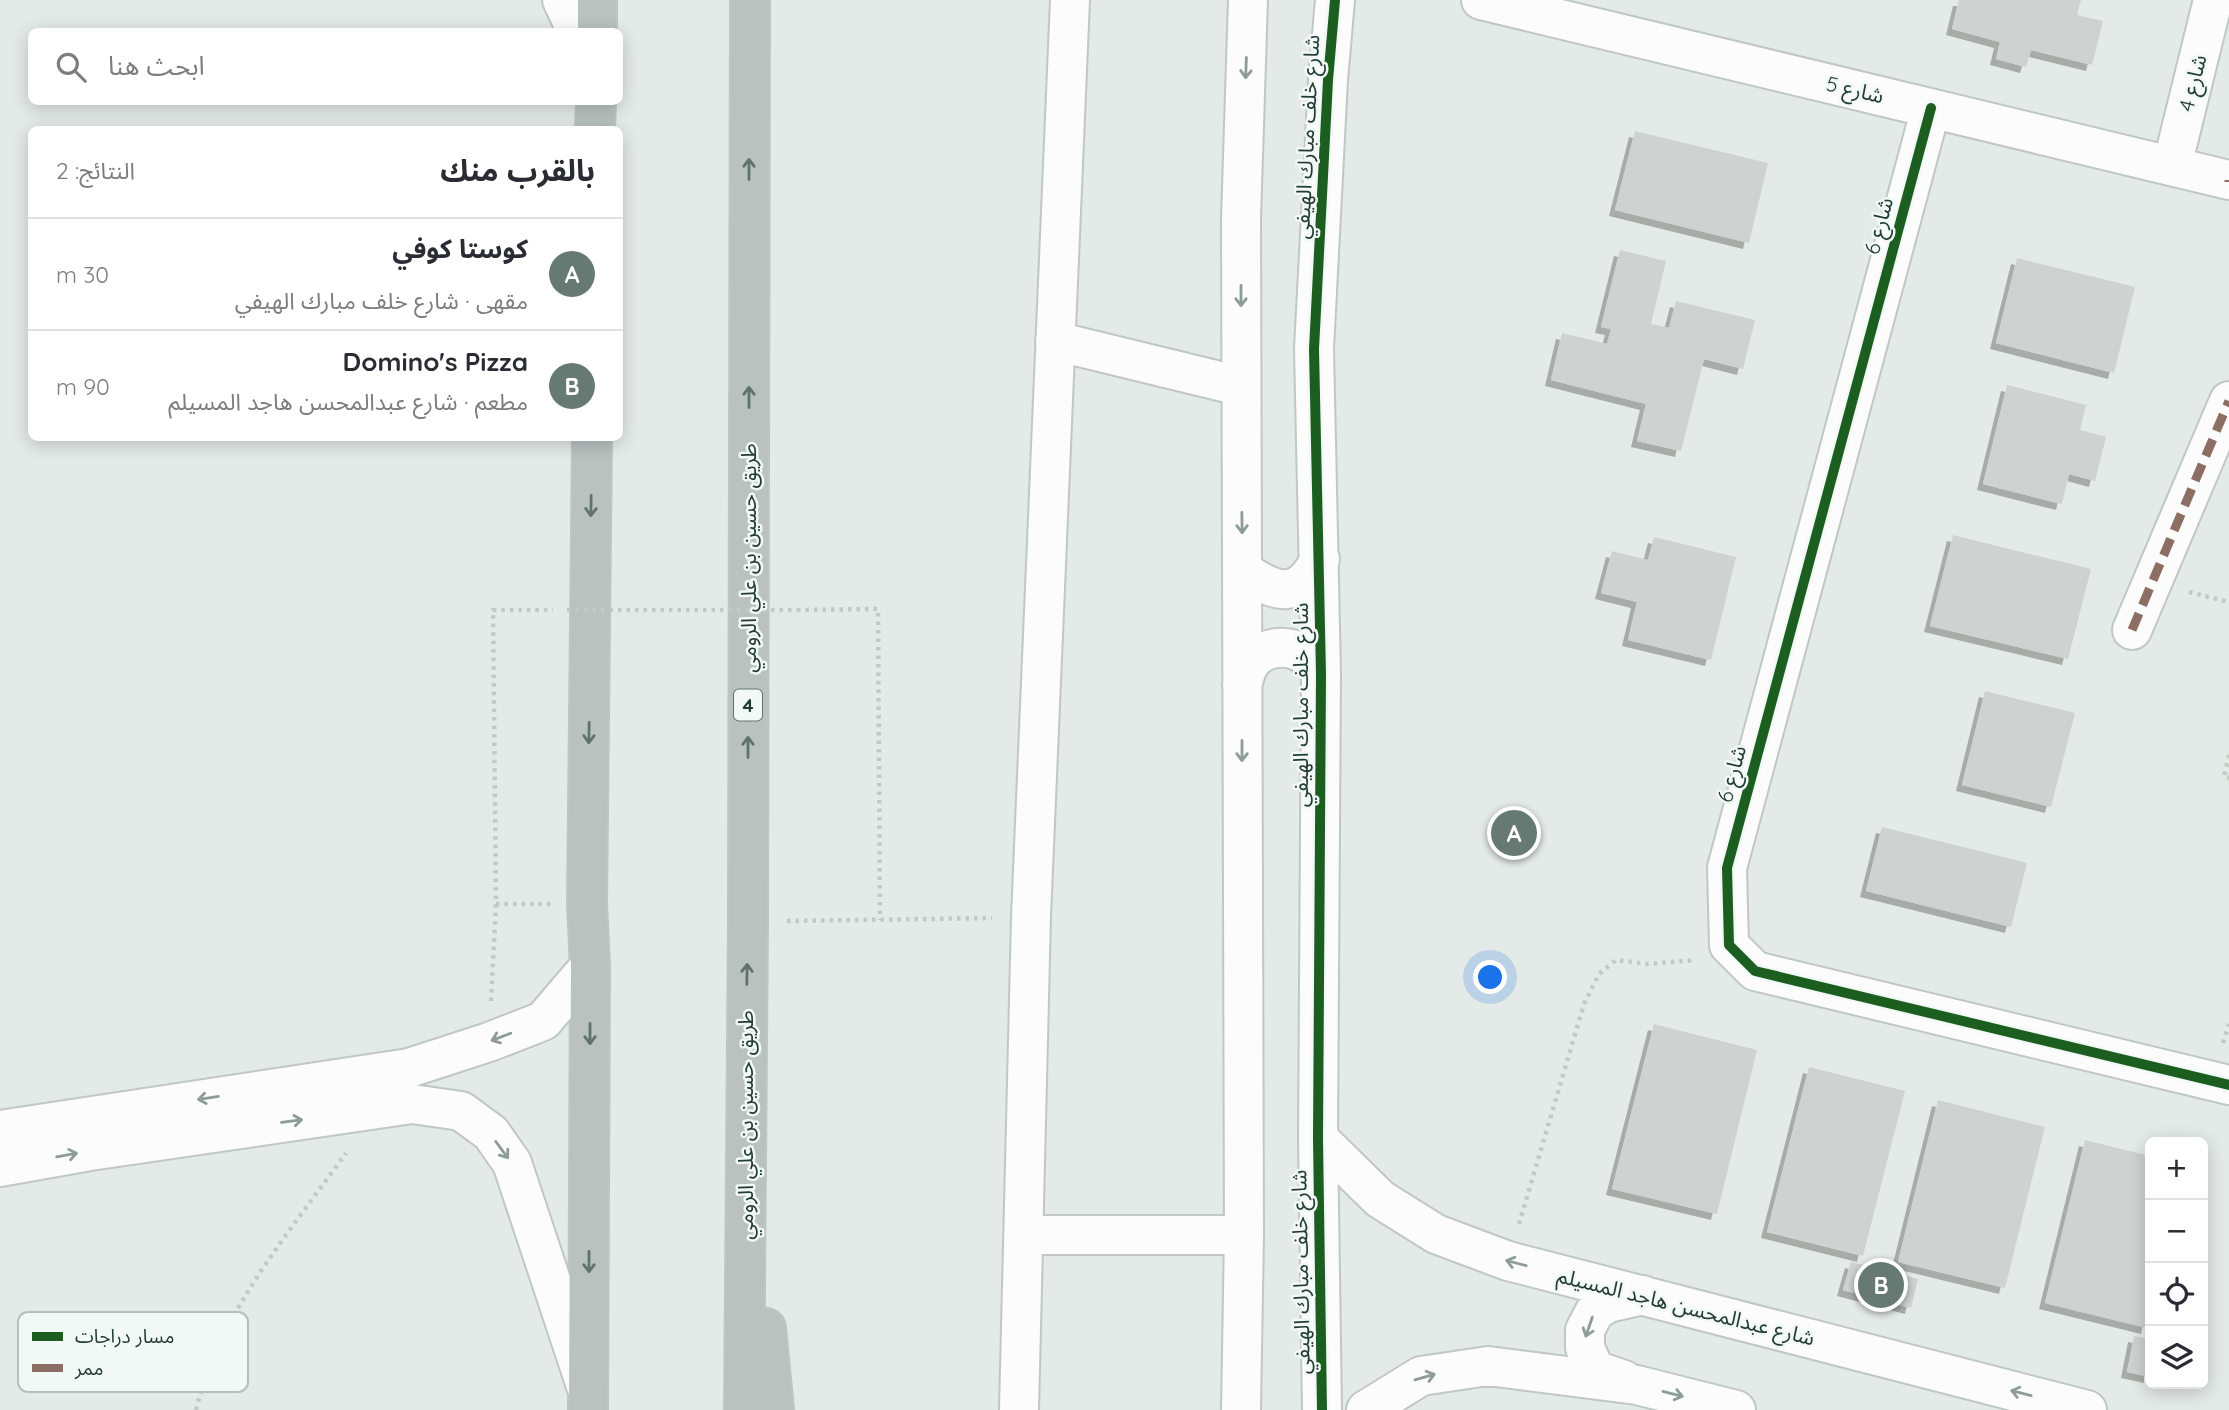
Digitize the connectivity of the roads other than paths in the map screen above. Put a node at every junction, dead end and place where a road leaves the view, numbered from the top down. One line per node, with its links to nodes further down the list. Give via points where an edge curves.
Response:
1 (562, 0): 9 (street)
2 (597, 0): 10 (highway)
3 (750, 0): 27 (highway, طريق حسين بن علي الرومي / 4, one-way to 3)
4 (1070, 0): 16 (street)
5 (1248, 0): 17 (street, one-way to 17)
6 (1335, 0): 20 (street, شارع خلف مبارك الهيفي, via 1314,349)
7 (1481, 0): 12 (street, شارع 5)
8 (2213, 0): 14 (street, شارع 4)
9 (575, 28)
10 (597, 28)
11 (596, 105): 13 (highway)
12 (1931, 108): 14 (street, شارع 5); 26 (street, شارع 6, via 1727,868 1729,945 1755,971)
13 (595, 126)
14 (2172, 166): 15 (street, شارع 5)
15 (2229, 180)
16 (1055, 341): 17 (street); 32 (street)
17 (1240, 386): 21 (street, one-way to 21)
18 (2229, 401): 22 (street)
19 (592, 441): 25 (highway, one-way to 25)
20 (1320, 559): 21 (street, via 1311,576 1296,587 1277,590); 23 (street, شارع خلف مبارك الهيفي)
21 (1242, 570): 24 (street)
22 (2132, 630)
23 (1321, 674): 24 (street, via 1311,659 1296,649 1278,647 1254,660); 29 (street, شارع خلف مبارك الهيفي)
24 (1242, 685): 31 (street, one-way to 31)
25 (590, 966): 28 (street, one-way to 28, via 543,1021 409,1068); 35 (highway, one-way to 35)
26 (2229, 1085)
27 (745, 1121): 36 (highway, طريق حسين بن علي الرومي / 4); 37 (highway)
28 (0, 1130)
29 (1318, 1138): 33 (street, شارع عبدالمحسن هاجد المسيلم, one-way to 29, via 1508,1261 1436,1234 1380,1199); 40 (street, شارع خلف مبارك الهيفي)
30 (0, 1167): 35 (street, one-way to 35, via 412,1104 461,1111 491,1133 512,1163)
31 (1244, 1235): 32 (street); 39 (street)
32 (1023, 1236): 38 (street)
33 (1643, 1295): 34 (street, one-way to 34, via 1608,1303 1595,1311 1586,1330 1586,1348 1595,1370); 43 (street, شارع عبدالمحسن هاجد المسيلم, one-way to 33)
34 (1637, 1385): 41 (street, one-way to 34, via 1420,1376 1488,1366); 42 (street, one-way to 42)
35 (589, 1402)
36 (744, 1410)
37 (774, 1410)
38 (1019, 1410)
39 (1241, 1410)
40 (1322, 1410)
41 (1366, 1410)
42 (1736, 1410)
43 (2087, 1410)

